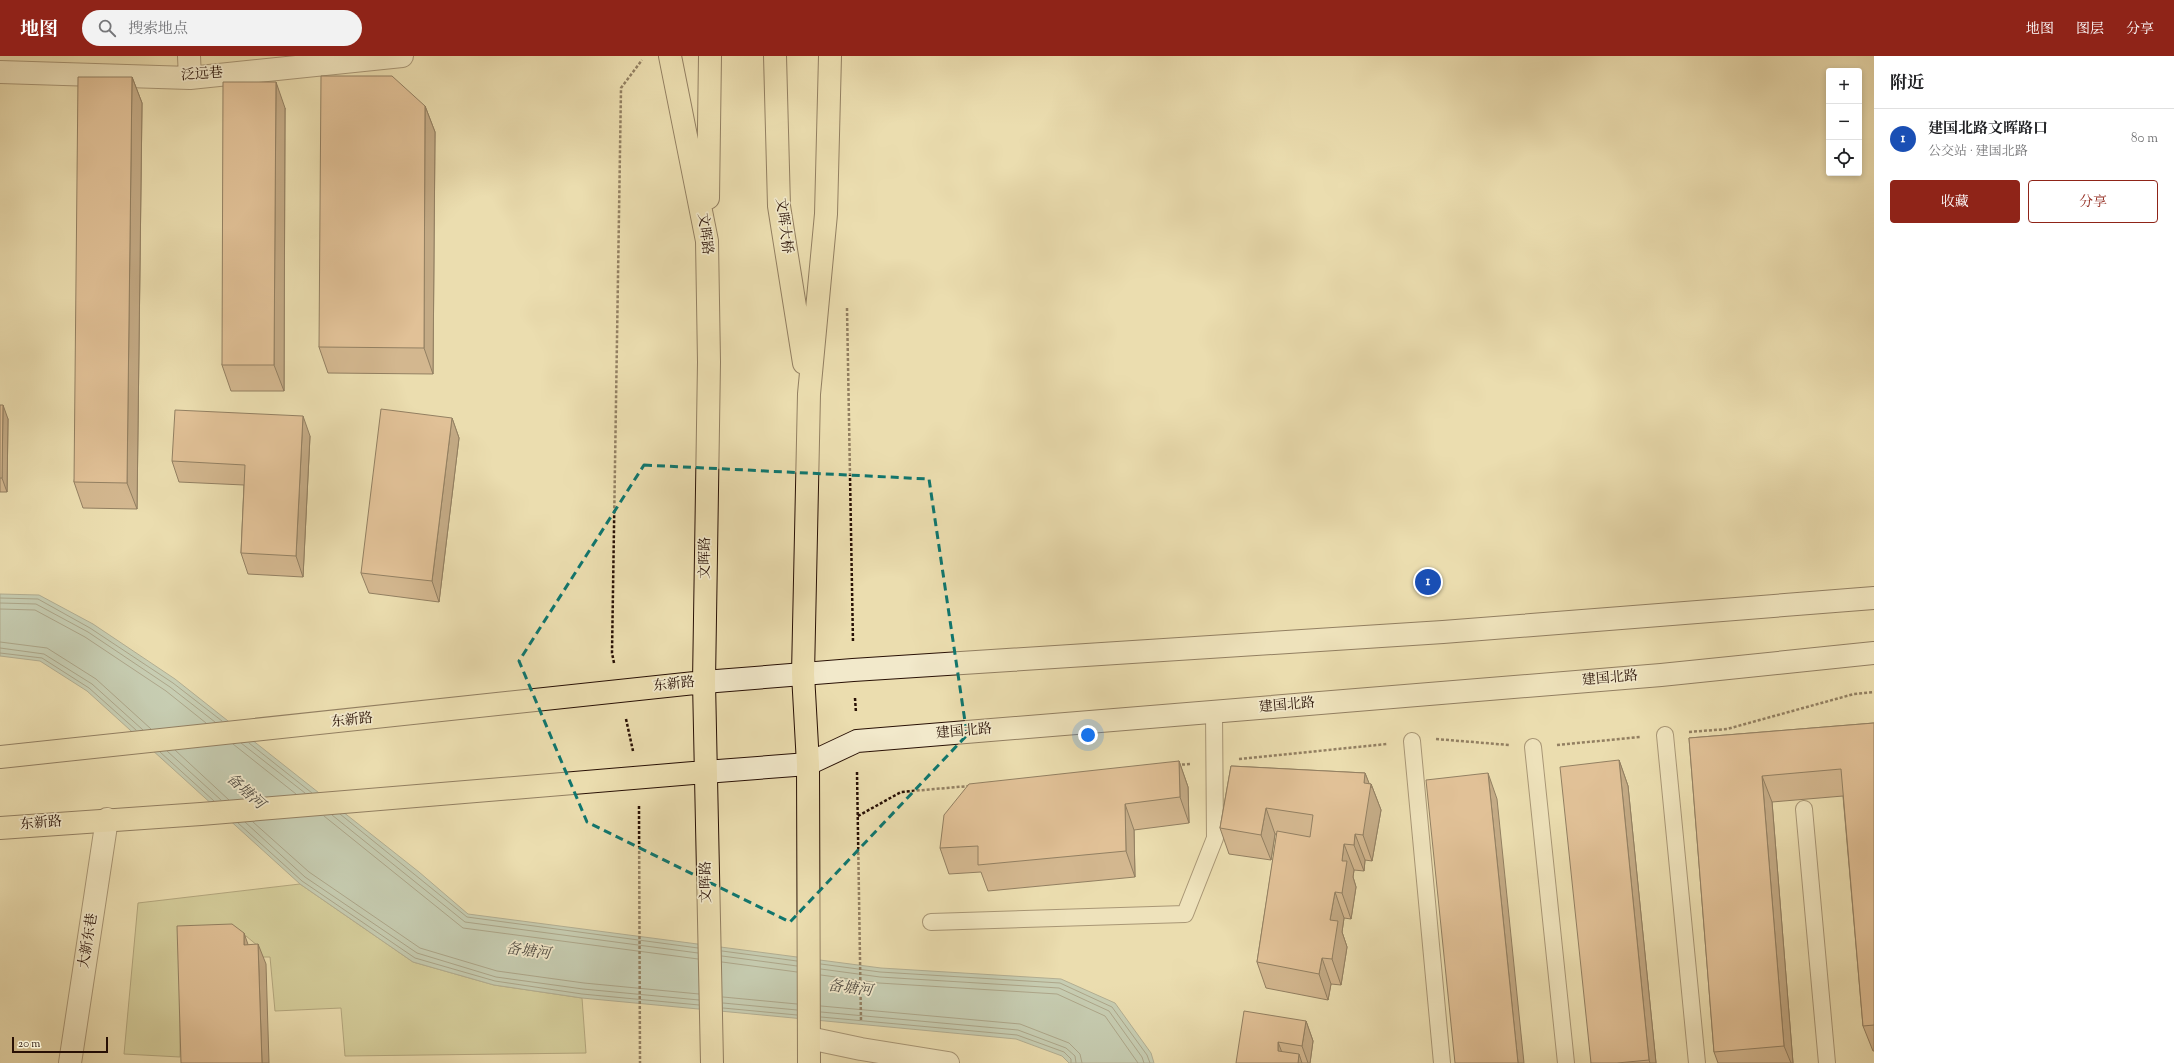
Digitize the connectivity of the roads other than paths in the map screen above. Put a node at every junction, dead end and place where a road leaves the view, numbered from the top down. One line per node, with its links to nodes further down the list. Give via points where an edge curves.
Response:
1 (189, 56): 8 (main road)
2 (402, 56): 8 (main road, 泛远巷)
3 (670, 56): 9 (main road, 文晖路)
4 (710, 56): 9 (main road)
5 (775, 56): 10 (main road, 文晖大桥, via 779,206)
6 (830, 56): 10 (main road, via 826,214)
7 (0, 72): 8 (main road, 泛远巷)
8 (190, 78)
9 (707, 241): 14 (main road, 文晖路, via 709,362)
10 (809, 394): 13 (main road)
11 (1874, 598): 13 (main road, via 1443,632)
12 (1874, 653): 15 (main road, 建国北路, via 1661,675)
13 (803, 674): 14 (main road); 20 (main road)
14 (704, 682): 19 (main road, 东新路); 21 (main road, 文晖路)
15 (1214, 712): 20 (main road, 建国北路, via 857,741); 25 (lane, via 1215,838 1185,914)
16 (1665, 734): 33 (lane)
17 (1412, 741): 31 (lane)
18 (1533, 747): 32 (lane)
19 (0, 757)
20 (808, 764): 21 (main road, 建国北路); 26 (main road)
21 (705, 772): 23 (main road, 东新路, via 201,814); 27 (main road, 文晖路)
22 (1804, 809): 34 (lane)
23 (107, 819): 24 (main road, 东新路); 28 (main road, 大新东巷)
24 (0, 828)
25 (931, 922)
26 (809, 1038): 29 (main road); 30 (main road)
27 (712, 1055)
28 (70, 1063)
29 (809, 1063)
30 (948, 1063)
31 (1442, 1063)
32 (1566, 1063)
33 (1697, 1063)
34 (1827, 1063)

